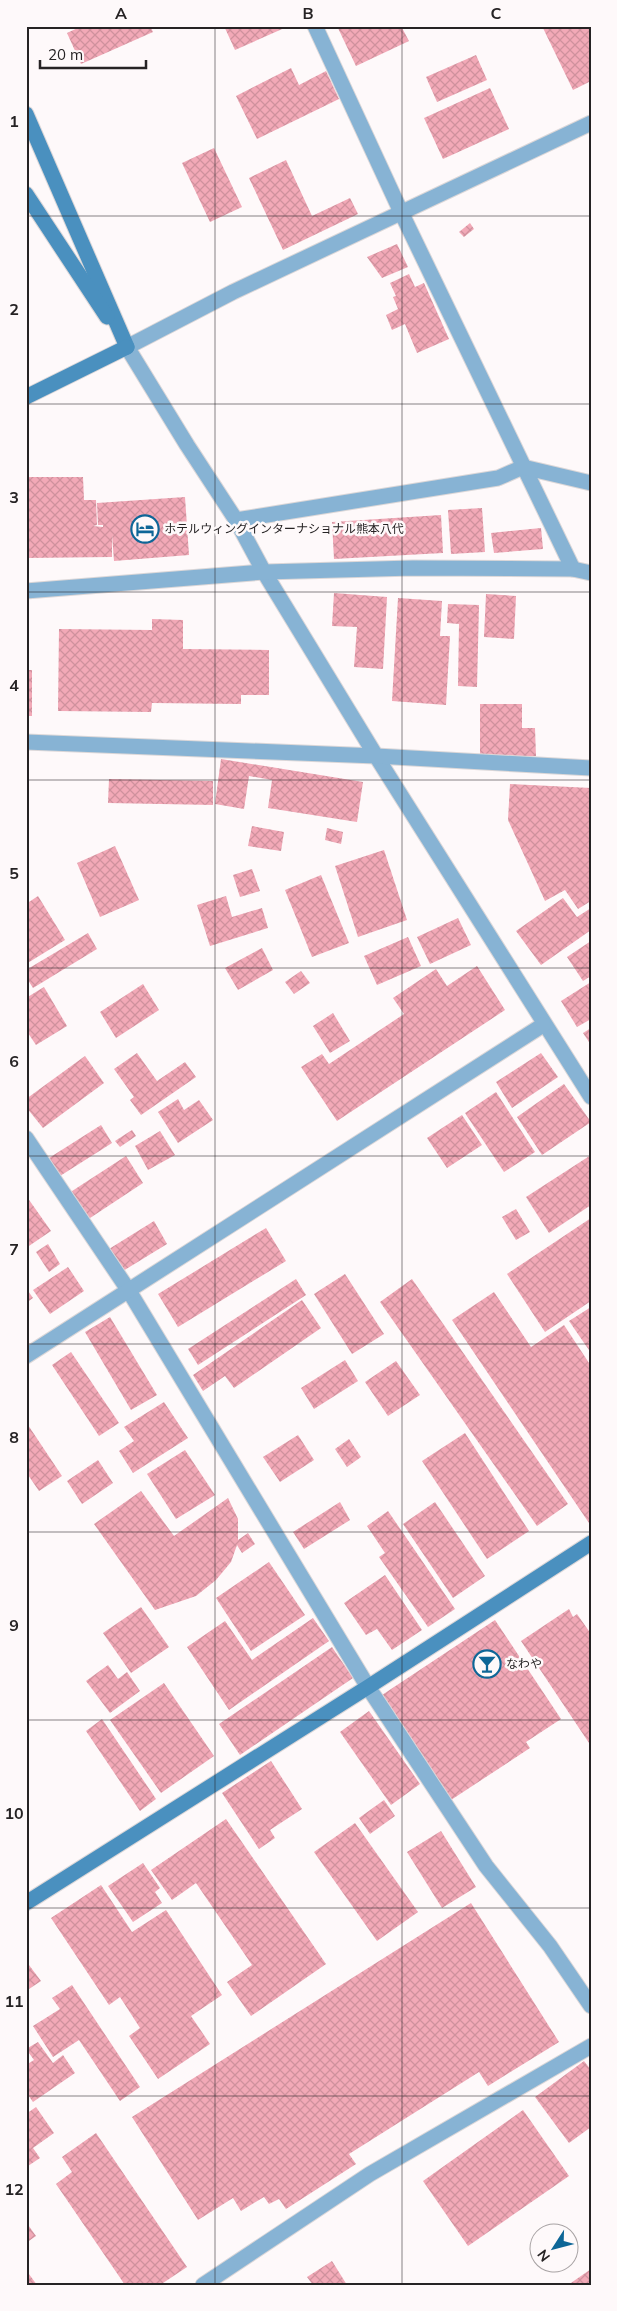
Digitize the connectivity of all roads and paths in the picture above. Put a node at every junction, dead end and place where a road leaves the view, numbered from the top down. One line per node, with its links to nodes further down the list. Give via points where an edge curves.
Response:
1 (315, 26): 5 (street)
2 (26, 114): 6 (street)
3 (591, 123): 5 (street)
4 (26, 194): 6 (street)
5 (401, 212): 6 (street); 8 (street)
6 (127, 347): 7 (street); 10 (street)
7 (26, 397)
8 (524, 467): 9 (street); 10 (street, via 498,478); 11 (street)
9 (591, 483)
10 (236, 520): 12 (street)
11 (573, 569): 12 (street, via 413,568); 13 (street)
12 (264, 572): 14 (street); 16 (street)
13 (591, 573)
14 (26, 591)
15 (26, 742): 16 (street)
16 (376, 756): 17 (street); 18 (street)
17 (591, 768)
18 (543, 1025): 19 (street); 21 (street)
19 (591, 1098)
20 (26, 1138): 21 (street)
21 (129, 1291): 22 (street); 24 (street)
22 (26, 1356)
23 (591, 1543): 24 (street)
24 (368, 1687): 25 (street); 26 (street, via 486,1866 550,1946)
25 (26, 1903)
26 (591, 2006)
27 (591, 2046): 28 (street, via 370,2174)
28 (203, 2285)

